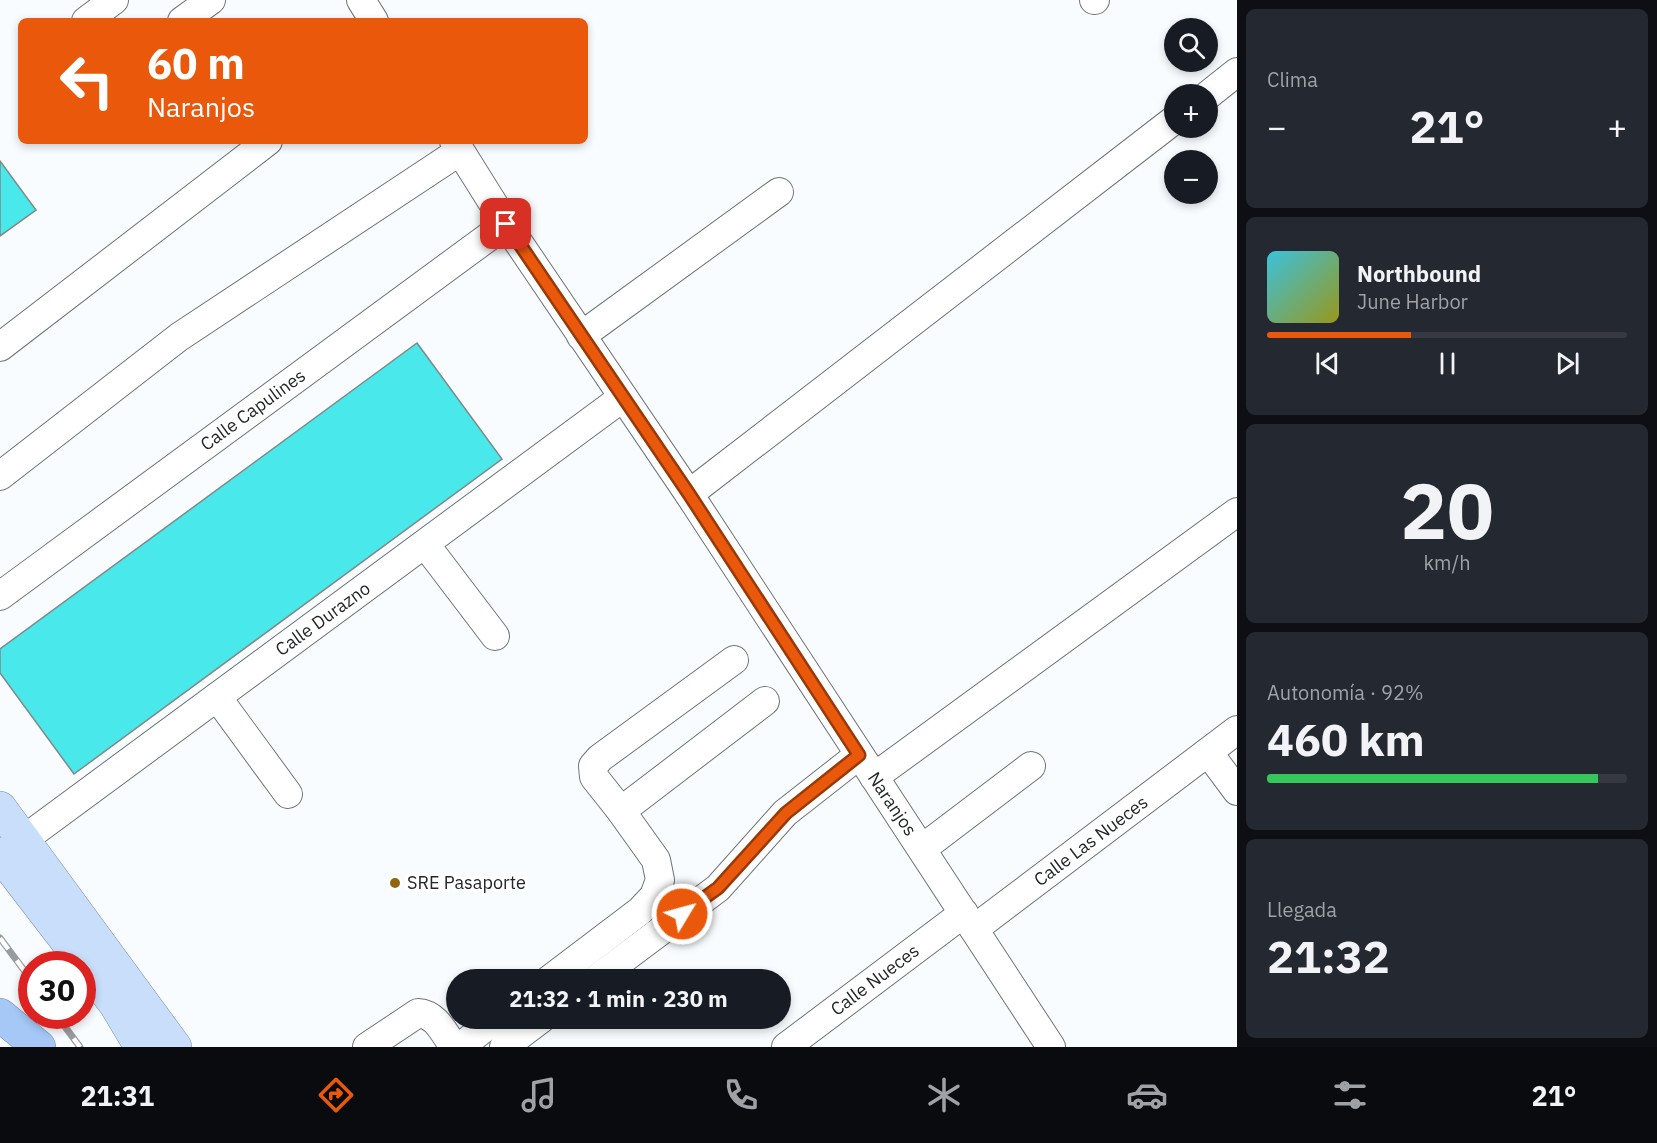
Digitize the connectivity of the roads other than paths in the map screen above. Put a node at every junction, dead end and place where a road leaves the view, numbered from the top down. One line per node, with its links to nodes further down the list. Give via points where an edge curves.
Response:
1 (114, 0): 4 (street)
2 (211, 0): 5 (street)
3 (361, 0): 6 (street)
4 (90, 18)
5 (186, 18)
6 (372, 18)
7 (1237, 72): 8 (street)
8 (1218, 87)
9 (1164, 128): 18 (street)
10 (264, 144): 15 (street)
11 (457, 146): 13 (street, Naranjos); 17 (street, via 180,337)
12 (779, 192): 14 (street)
13 (506, 224): 14 (street, Naranjos); 21 (street, Calle Capulines)
14 (581, 336): 16 (street, Naranjos)
15 (0, 347)
16 (622, 398): 18 (street, Naranjos); 20 (street, Calle Durazno)
17 (0, 476)
18 (689, 494): 28 (street, Naranjos)
19 (1237, 512): 28 (street)
20 (425, 544): 22 (street); 24 (street, Calle Durazno)
21 (0, 596)
22 (495, 636)
23 (734, 660): 33 (street, via 593,766 594,777)
24 (217, 697): 31 (street); 34 (street, Calle Durazno)
25 (765, 701): 33 (street)
26 (1237, 730): 27 (street, Calle Las Nueces)
27 (1208, 752): 30 (street); 36 (street, Calle Las Nueces)
28 (867, 766): 35 (street, Naranjos); 38 (street, via 786,813 718,888)
29 (1031, 766): 35 (street)
30 (1237, 791)
31 (288, 794)
32 (0, 808): 34 (main road)
33 (621, 811): 37 (street, via 656,860 660,880 654,896 640,911)
34 (12, 847): 43 (main road); 44 (main road)
35 (923, 848): 36 (street, Naranjos)
36 (969, 921): 49 (street, Calle Nueces); 50 (street, Naranjos)
37 (564, 969)
38 (610, 969)
39 (0, 1015): 42 (highway)
40 (483, 1029): 47 (street)
41 (528, 1029): 48 (street)
42 (39, 1047)
43 (141, 1047)
44 (175, 1047)
45 (367, 1047): 46 (street, via 418,1013 435,1020)
46 (454, 1047)
47 (460, 1047)
48 (504, 1047)
49 (786, 1047)
50 (1051, 1047)

